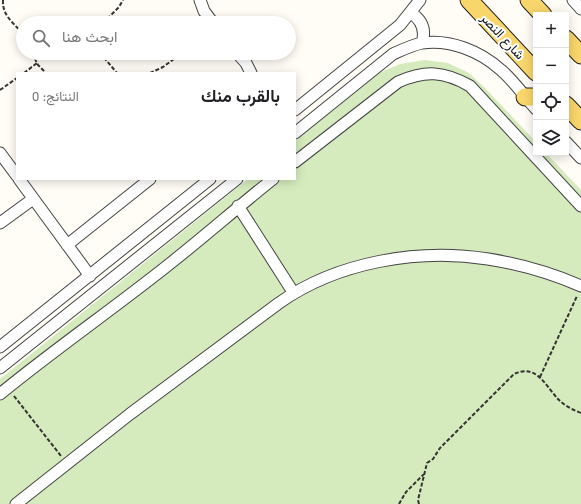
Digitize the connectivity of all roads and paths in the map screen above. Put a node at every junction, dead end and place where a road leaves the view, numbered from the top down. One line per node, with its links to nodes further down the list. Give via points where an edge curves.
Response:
1 (3, 0): 11 (path, via 7,18)
2 (123, 0): 9 (path)
3 (200, 0): 10 (street)
4 (420, 0): 8 (street)
5 (469, 0): 20 (main road, شارع النصر)
6 (529, 0): 7 (main road)
7 (540, 12)
8 (411, 13): 13 (street, via 423,25); 30 (street, via 400,26)
9 (109, 16)
10 (208, 16)
11 (16, 27)
12 (569, 42): 14 (main road)
13 (422, 43): 28 (street, via 445,44 473,51 502,70); 32 (street, via 393,54)
14 (581, 55)
15 (36, 60): 19 (path)
16 (106, 60): 23 (path)
17 (173, 60): 24 (path)
18 (242, 60): 25 (street)
19 (37, 63): 21 (path); 22 (path)
20 (533, 69)
21 (25, 72)
22 (45, 72)
23 (116, 72)
24 (152, 72)
25 (250, 72)
26 (16, 79): 27 (path)
27 (0, 90)
28 (532, 101)
29 (569, 108): 31 (main road)
30 (296, 109)
31 (581, 121)
32 (296, 132)
33 (569, 145): 35 (street)
34 (0, 153): 37 (street)
35 (581, 158)
36 (296, 161): 45 (street, via 398,82 427,73 442,74 470,86)
37 (16, 175)
38 (20, 180): 43 (street)
39 (149, 180): 47 (street)
40 (209, 180): 48 (street)
41 (236, 180): 52 (street)
42 (272, 180): 44 (street)
43 (33, 199): 46 (street); 47 (street)
44 (238, 206): 50 (street); 54 (street, via 171,262)
45 (581, 206)
46 (0, 223)
47 (67, 245): 48 (street)
48 (90, 276): 51 (street)
49 (578, 286): 50 (street, via 517,264 457,256 426,256 354,268); 53 (path)
50 (293, 292): 56 (street)
51 (0, 347)
52 (0, 368)
53 (540, 377): 55 (path, via 560,401); 57 (path, via 528,371 514,374 440,448 427,463)
54 (4, 391): 56 (path)
55 (581, 413)
56 (67, 464): 58 (street)
57 (426, 472): 59 (path, via 406,492); 60 (path)
58 (16, 504)
59 (399, 504)
60 (419, 504)

